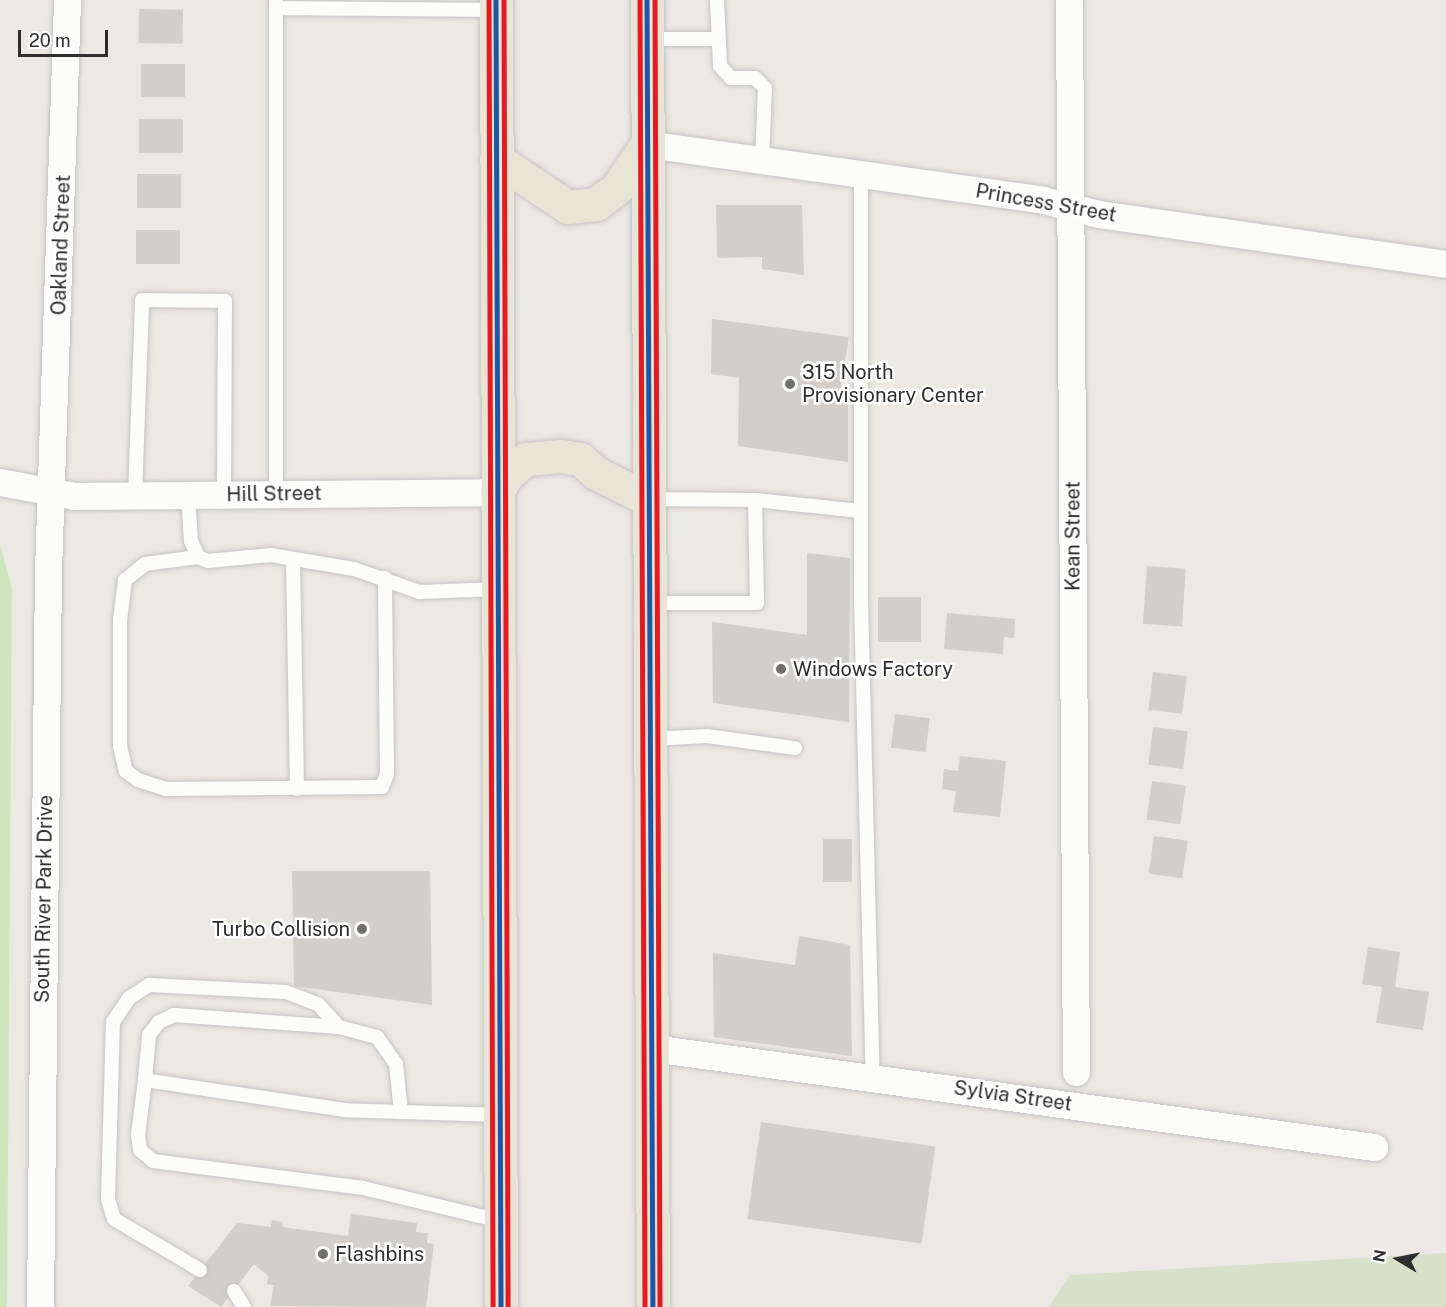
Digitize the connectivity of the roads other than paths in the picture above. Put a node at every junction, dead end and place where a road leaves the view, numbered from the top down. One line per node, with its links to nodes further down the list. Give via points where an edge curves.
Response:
1 (67, 0): 16 (street, Oakland Street)
2 (647, 0): 7 (main road)
3 (717, 0): 8 (lane)
4 (1069, 0): 13 (street, Kean Street)
5 (276, 4): 6 (lane); 18 (lane)
6 (496, 5): 10 (main road)
7 (647, 39): 8 (lane); 9 (main road)
8 (718, 39): 11 (lane, via 720,66 731,78 755,78 765,88)
9 (647, 144): 10 (main road, via 618,188 596,204 568,207); 11 (street, Princess Street); 22 (main road)
10 (496, 159): 17 (main road)
11 (762, 160): 12 (street, Princess Street)
12 (861, 174): 13 (street, Princess Street); 24 (lane)
13 (1072, 207): 14 (street, Princess Street); 35 (street, Kean Street)
14 (1446, 264)
15 (0, 482): 16 (street, Hill Street)
16 (51, 490): 19 (street, Hill Street, via 75,496); 44 (street, South River Park Drive)
17 (497, 492): 18 (street, Hill Street); 22 (main road, via 508,474 526,459 561,456 580,459 596,472); 28 (main road)
18 (276, 494): 21 (street, Hill Street)
19 (135, 495): 20 (street, Hill Street); 21 (lane, via 142,300 225,301)
20 (188, 495): 21 (street, Hill Street); 25 (lane, via 191,541)
21 (224, 495)
22 (648, 499): 23 (lane); 29 (main road)
23 (755, 500): 24 (lane); 29 (lane, via 757,603)
24 (860, 511): 36 (lane)
25 (198, 557): 26 (lane, via 208,561 271,555); 32 (lane, via 145,564 124,580 120,619 120,746 126,771 138,780 166,789)
26 (293, 559): 27 (lane); 32 (lane)
27 (384, 578): 28 (lane, via 420,592); 32 (lane, via 387,774 382,787)
28 (498, 589): 39 (main road)
29 (648, 603): 30 (main road)
30 (649, 739): 31 (lane, via 706,736); 34 (main road)
31 (795, 748)
32 (297, 789)
33 (339, 1028): 37 (lane, via 174,1015 159,1022 149,1035); 38 (lane, via 377,1037 396,1064); 42 (lane, via 318,1004 286,992 149,985 129,998 113,1022 108,1199 114,1219)
34 (651, 1048): 36 (street, Sylvia Street); 47 (main road)
35 (1076, 1072)
36 (873, 1076): 40 (street, Sylvia Street)
37 (145, 1080): 38 (lane, via 345,1110); 41 (lane, via 138,1135 140,1150 153,1161 363,1188)
38 (401, 1112): 39 (lane)
39 (500, 1116): 41 (main road)
40 (1374, 1147)
41 (500, 1221): 46 (main road)
42 (200, 1270)
43 (234, 1291): 45 (lane)
44 (40, 1307)
45 (244, 1307)
46 (501, 1307)
47 (653, 1307)

